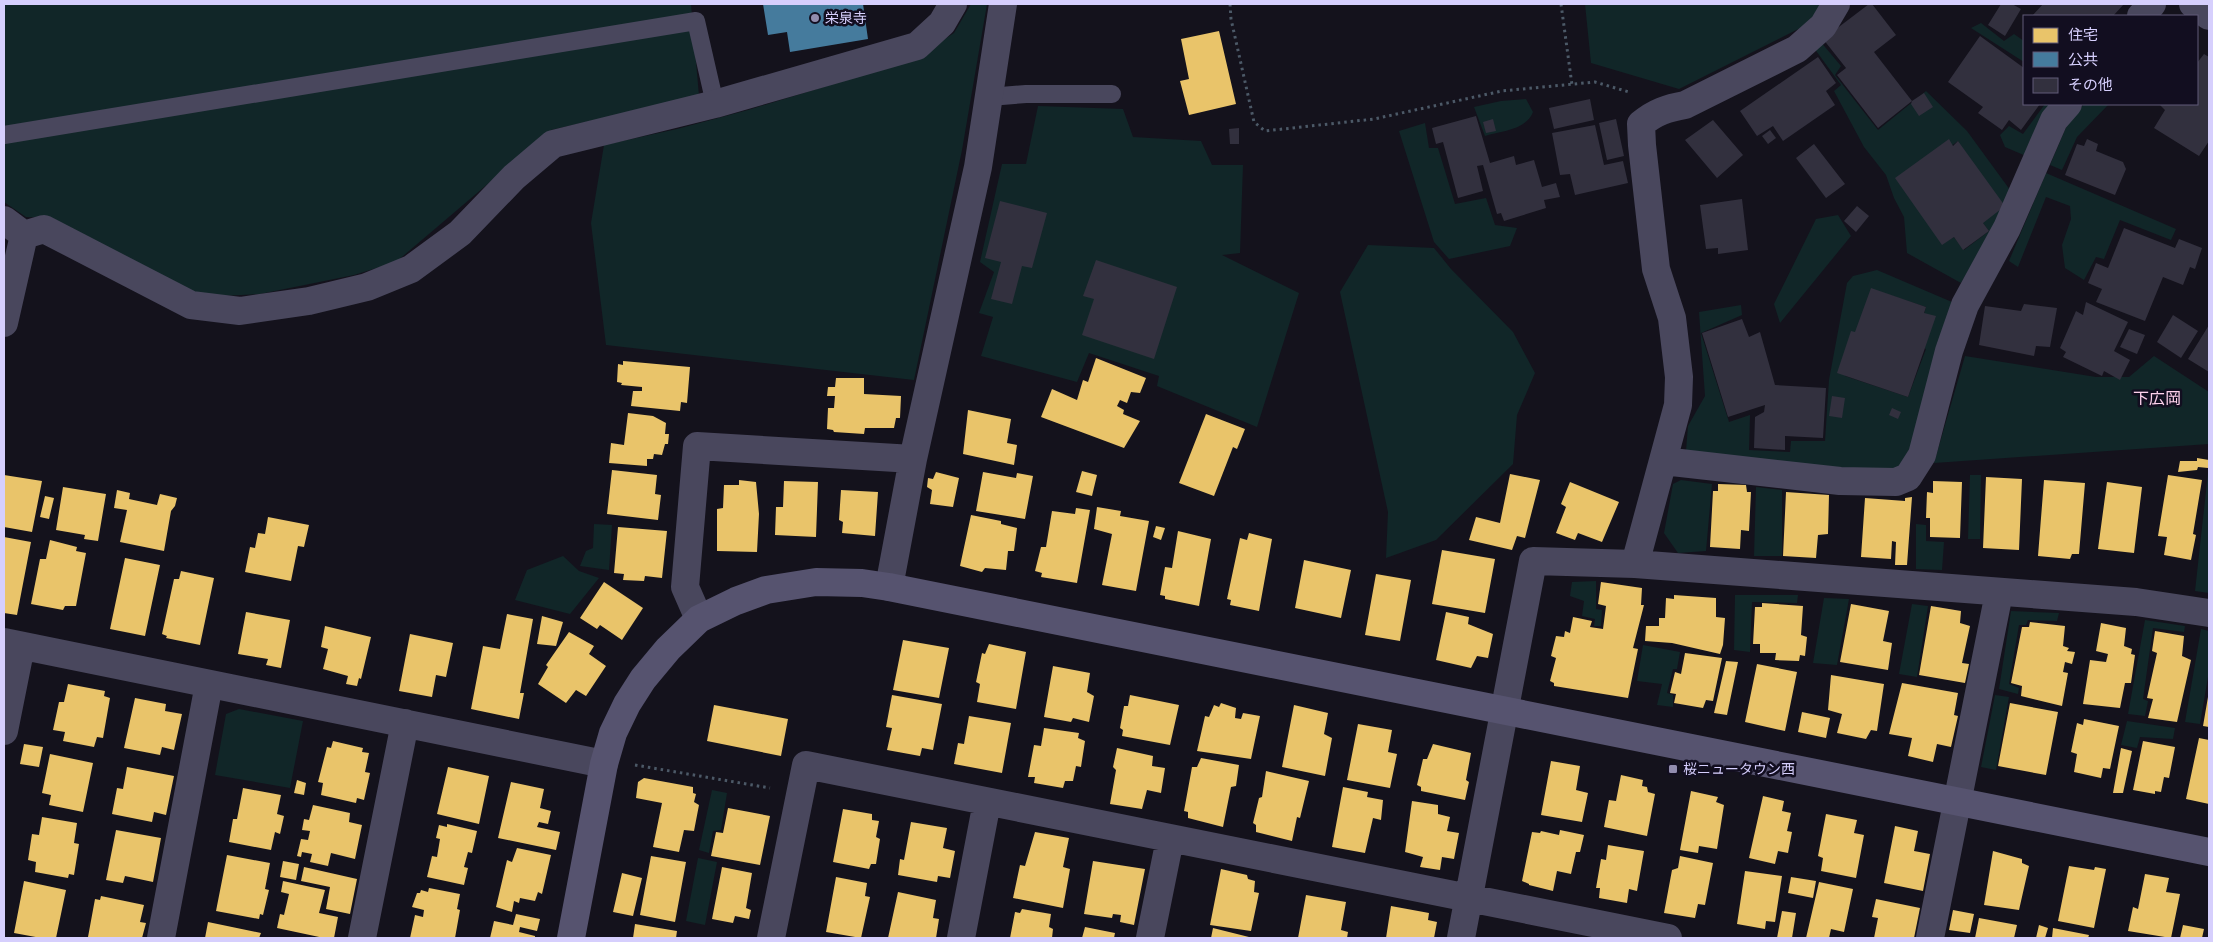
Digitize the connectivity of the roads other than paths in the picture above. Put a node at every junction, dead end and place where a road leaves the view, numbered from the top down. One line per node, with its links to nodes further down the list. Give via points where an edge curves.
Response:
1 (953, 4): 10 (street, via 942,22 917,46)
2 (1003, 4): 9 (street)
3 (1836, 4): 16 (street, via 1824,26 1797,49 1686,105 1653,114 1642,124 1656,269 1672,318 1679,377 1678,405)
4 (2152, 4): 6 (street)
5 (2193, 4): 7 (street)
6 (2142, 15)
7 (2209, 16)
8 (1112, 94): 9 (lane)
9 (988, 97): 15 (street, via 978,167)
10 (715, 104): 12 (lane, via 696,21); 13 (street, via 553,144 460,233 411,269 367,287 309,301 240,311 191,305 44,229)
11 (2067, 105): 16 (street, via 2054,120 2006,228 1965,305 1949,351 1922,455 1908,477 1896,482 1840,481)
12 (4, 135)
13 (14, 227): 14 (street)
14 (4, 323)
15 (913, 459): 18 (street); 21 (street, via 697,446 685,587)
16 (1663, 461): 17 (street)
17 (1636, 564): 19 (street); 24 (street, via 1533,561)
18 (889, 587): 21 (street, via 839,582 796,584 766,590); 24 (street)
19 (1999, 593): 20 (street, via 2136,602); 29 (street)
20 (2209, 613)
21 (699, 619): 27 (street, via 668,649 643,679 628,704 613,733)
22 (12, 644): 23 (street); 26 (street)
23 (209, 684): 25 (street); 33 (street)
24 (1506, 710): 29 (street); 32 (street)
25 (404, 723): 27 (street); 34 (street)
26 (4, 730)
27 (617, 764): 35 (street)
28 (987, 802): 30 (street); 36 (street, via 806,766); 37 (street)
29 (1958, 802): 31 (street); 41 (street)
30 (1170, 839): 32 (street); 38 (street)
31 (2209, 852)
32 (1468, 897): 39 (street); 40 (street)
33 (161, 938)
34 (362, 938)
35 (571, 938)
36 (771, 938)
37 (960, 938)
38 (1150, 938)
39 (1461, 938)
40 (1663, 938)
41 (1930, 938)

